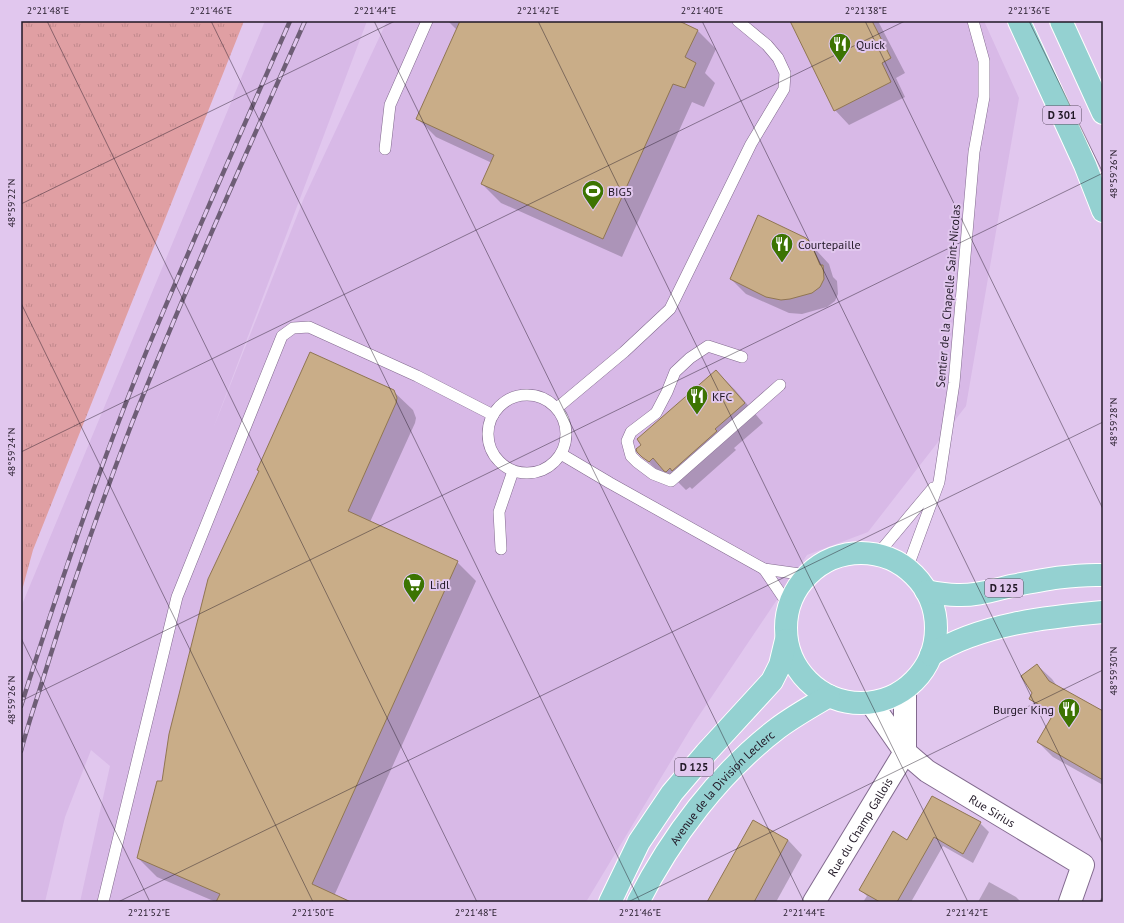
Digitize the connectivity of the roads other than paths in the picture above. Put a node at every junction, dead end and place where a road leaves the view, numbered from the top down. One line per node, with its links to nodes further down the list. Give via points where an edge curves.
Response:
1 (427, 21): 7 (lane, via 390,105)
2 (738, 21): 13 (lane, via 767,45 778,58 785,73 784,89 751,144 670,309 624,352)
3 (973, 21): 17 (lane, Sentier de la Chapelle Saint-Nicolas, via 984,61 984,97 974,152 954,383)
4 (1019, 21): 8 (main road, D 301)
5 (1061, 21): 6 (main road, D 301)
6 (1103, 113)
7 (385, 149)
8 (1085, 165): 9 (main road); 10 (main road, D 301)
9 (1103, 205)
10 (1103, 211)
11 (742, 357): 12 (lane, via 708,346 690,358 675,372 656,413 631,432 627,441 631,456 653,474 671,481)
12 (780, 385)
13 (557, 408): 14 (lane, via 535,395 522,395 500,405); 15 (lane, via 566,431)
14 (492, 415): 16 (lane, via 488,427 488,441 492,454 501,464); 34 (lane, via 417,376 309,327 293,328 282,336 177,597)
15 (561, 454): 16 (lane, via 552,464 540,471); 20 (lane)
16 (513, 471): 18 (lane, via 499,512)
17 (939, 482): 19 (lane); 21 (lane, Sentier de la Chapelle Saint-Nicolas)
18 (501, 549)
19 (877, 554): 21 (main road); 24 (main road, via 858,553 840,556 822,564)
20 (764, 569): 24 (lane); 26 (lane)
21 (907, 569): 25 (main road)
22 (1103, 570): 23 (main road)
23 (1092, 575): 25 (main road, D 125, via 1048,578 958,596)
24 (807, 576): 26 (main road, via 796,590)
25 (926, 591): 29 (main road, via 934,609 936,629)
26 (789, 606): 28 (main road)
27 (1103, 612): 29 (main road, via 1014,624 974,635)
28 (786, 640): 31 (main road, via 797,668 816,689); 35 (main road, D 125, via 780,664 772,681 672,793 639,842)
29 (931, 655): 30 (main road, via 916,680)
30 (905, 689): 32 (main road, via 889,698); 33 (street)
31 (829, 696): 32 (main road, via 850,702); 36 (main road, Avenue de la Division Leclerc / D 125, via 778,728 721,782 692,815 668,849)
32 (871, 702): 33 (street)
33 (905, 752): 37 (street, Rue du Champ Gallois); 38 (street, Rue Sirius, via 927,771 1083,865)
34 (103, 902)
35 (610, 902)
36 (638, 902)
37 (814, 902)
38 (1070, 902)

